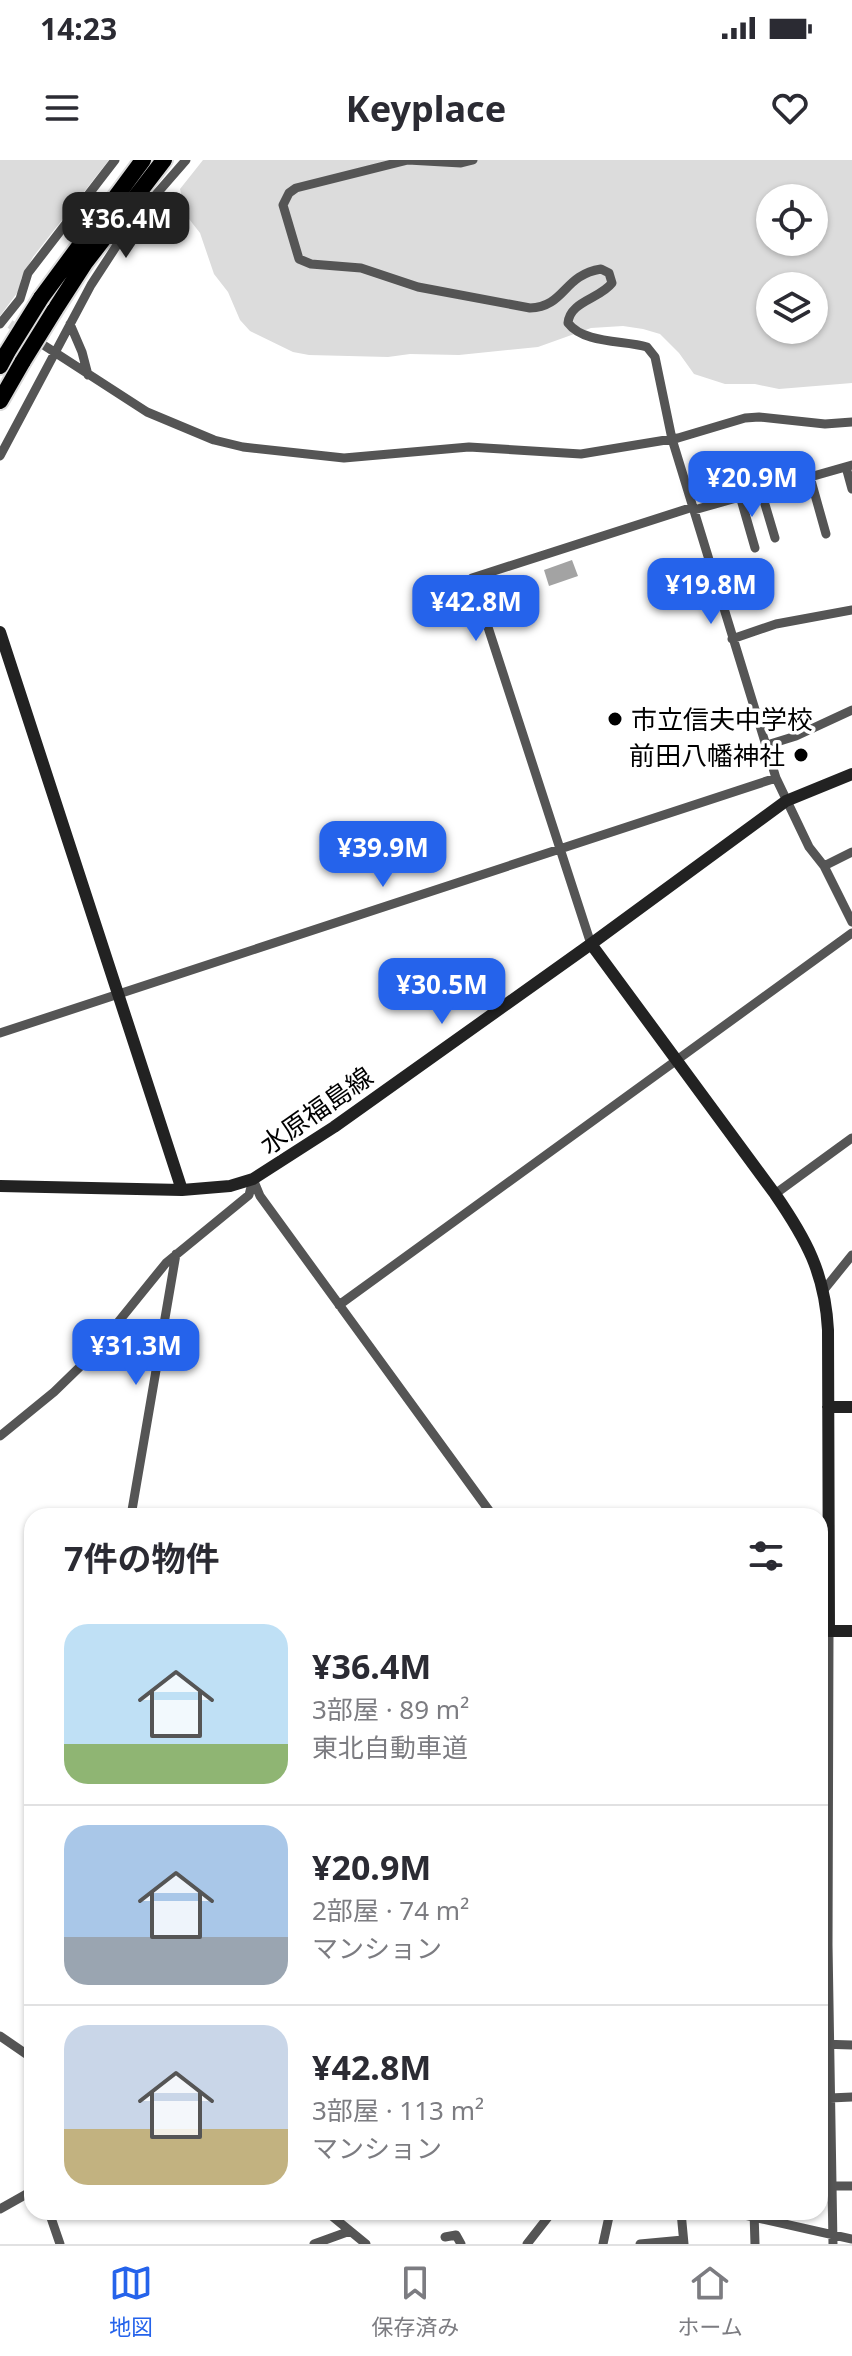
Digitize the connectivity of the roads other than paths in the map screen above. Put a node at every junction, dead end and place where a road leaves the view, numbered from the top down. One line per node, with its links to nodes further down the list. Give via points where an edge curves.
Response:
1 (115, 160): 7 (street, via 28,273 20,299)
2 (143, 160): 11 (highway, bridge, via 41,298)
3 (164, 160): 13 (highway, bridge, via 85,263)
4 (186, 160): 8 (street, via 124,232)
5 (413, 160): 6 (street); 15 (street, via 289,193 283,205 299,259 361,268 418,287 530,308 554,301 571,281 605,270 612,278 608,289 571,313 568,323 588,336 652,351)
6 (473, 160)
7 (3, 324)
8 (70, 324): 10 (street); 12 (street)
9 (45, 346): 10 (street)
10 (54, 353): 12 (street); 16 (street)
11 (4, 358)
12 (88, 375): 15 (street, via 147,412 243,447 344,458 469,447 581,454)
13 (0, 401)
14 (852, 422): 15 (street, via 745,418)
15 (672, 439): 22 (street)
16 (0, 456)
17 (849, 466): 18 (street); 19 (street)
18 (810, 477): 20 (street); 23 (street)
19 (852, 489)
20 (761, 491): 21 (street); 24 (street)
21 (740, 496): 22 (street); 25 (street)
22 (693, 508): 28 (street); 34 (street, via 472,578)
23 (826, 534)
24 (775, 538)
25 (755, 548)
26 (852, 610): 28 (street, via 776,624)
27 (0, 632): 40 (street)
28 (732, 639): 30 (street)
29 (852, 710): 30 (street)
30 (767, 745): 32 (street)
31 (852, 774): 33 (street, 水原福島線)
32 (776, 778): 33 (street); 34 (street)
33 (786, 801): 36 (street); 39 (street, 水原福島線)
34 (559, 848): 39 (street); 40 (street)
35 (852, 852): 36 (street)
36 (824, 866): 37 (street)
37 (852, 922)
38 (852, 933): 42 (street)
39 (591, 944): 42 (street); 44 (street, 水原福島線)
40 (119, 993): 41 (street); 46 (street)
41 (0, 1033)
42 (678, 1059): 47 (street); 51 (street)
43 (852, 1138): 47 (street)
44 (253, 1179): 46 (street, 水原福島線); 48 (street, via 249,1195); 51 (street)
45 (0, 1186): 46 (street, 水原福島線)
46 (182, 1190)
47 (775, 1194): 50 (street, via 809,1247)
48 (176, 1254): 54 (street, via 89,1358); 55 (street)
49 (852, 1255): 50 (street)
50 (823, 1291): 52 (street)
51 (339, 1305): 56 (street)
52 (828, 1407): 53 (street); 57 (street)
53 (852, 1407)
54 (0, 1436)
55 (132, 1508)
56 (487, 1508)
57 (829, 1631): 58 (street); 59 (street)
58 (852, 1631)
59 (828, 1734)
60 (0, 2036): 63 (street)
61 (828, 2044): 62 (street)
62 (852, 2045)
63 (24, 2052)
64 (828, 2076): 66 (street)
65 (852, 2097): 66 (street)
66 (830, 2098): 67 (street)
67 (828, 2105)
68 (828, 2151): 69 (street)
69 (831, 2186): 70 (street); 83 (street)
70 (852, 2186)
71 (24, 2196): 72 (street)
72 (0, 2209)
73 (52, 2220): 85 (street)
74 (337, 2220): 80 (street)
75 (546, 2220): 89 (street)
76 (608, 2220): 90 (street)
77 (682, 2220): 84 (street)
78 (754, 2220): 92 (street)
79 (770, 2220): 83 (street)
80 (350, 2231): 86 (street); 87 (street)
81 (445, 2237): 88 (street, via 456,2235)
82 (852, 2239): 83 (street)
83 (833, 2240)
84 (684, 2242): 91 (street)
85 (60, 2244)
86 (314, 2244)
87 (366, 2244)
88 (461, 2244)
89 (527, 2244)
90 (603, 2244)
91 (640, 2244)
92 (755, 2244)

